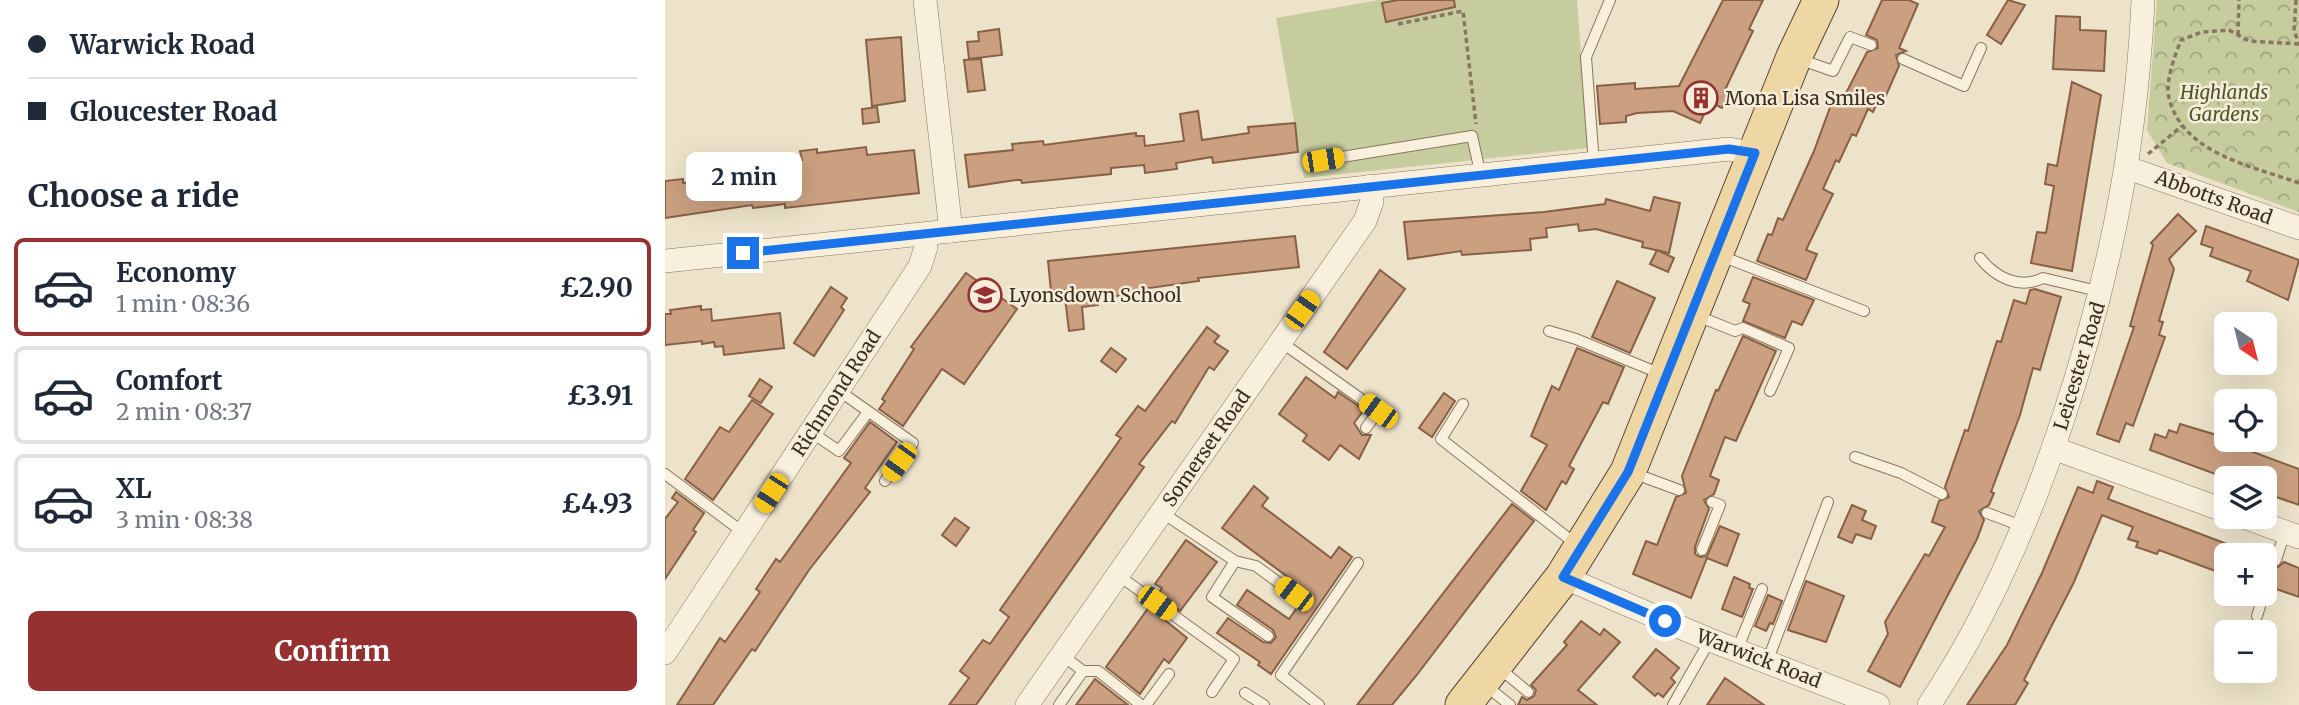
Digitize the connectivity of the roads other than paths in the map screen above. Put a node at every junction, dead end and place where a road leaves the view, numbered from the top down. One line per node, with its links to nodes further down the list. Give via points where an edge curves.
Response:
1 (925, 0): 16 (street)
2 (1610, 0): 11 (lane, via 1586,57)
3 (1821, 0): 7 (main road)
4 (2143, 0): 12 (street, Leicester Road)
5 (1871, 46): 7 (lane, via 1850,37 1833,71)
6 (1981, 48): 8 (lane, via 1964,86)
7 (1794, 57): 9 (main road)
8 (1903, 59)
9 (1755, 153): 11 (street, via 1729,149); 18 (main road)
10 (1323, 160): 13 (lane, via 1472,136)
11 (1594, 164): 13 (street)
12 (2128, 168): 15 (street, Abbotts Road); 21 (street, Leicester Road)
13 (1481, 176): 14 (street)
14 (1371, 186): 16 (street); 25 (street, Somerset Road, via 1371,210 1365,221)
15 (2299, 228)
16 (951, 231): 17 (street)
17 (925, 234): 20 (street); 27 (street, Richmond Road, via 920,266)
18 (1715, 254): 22 (lane); 23 (main road)
19 (1980, 258): 21 (lane, via 1999,278 2034,282 2043,278)
20 (665, 261)
21 (2102, 292): 33 (street, Leicester Road)
22 (1864, 311)
23 (1693, 314): 26 (main road); 28 (lane, via 1789,348)
24 (1549, 331): 26 (lane)
25 (1280, 341): 31 (lane, via 1378,411); 43 (street, Somerset Road)
26 (1666, 376): 35 (main road)
27 (838, 390): 30 (lane); 32 (street, Richmond Road)
28 (1770, 391)
29 (1463, 404): 48 (lane, via 1441,439)
30 (868, 412): 32 (lane, via 839,451); 37 (lane, via 913,443)
31 (1366, 428)
32 (811, 432): 46 (street, Richmond Road)
33 (2053, 448): 42 (street); 45 (street, Leicester Road)
34 (1854, 457): 39 (lane)
35 (1628, 472): 38 (lane); 48 (main road)
36 (665, 474): 46 (lane)
37 (885, 481)
38 (1679, 490)
39 (1942, 494)
40 (1712, 502): 49 (lane, via 1720,505)
41 (1828, 502): 64 (lane)
42 (2214, 507)
43 (1161, 512): 51 (lane); 53 (street, Somerset Road)
44 (1987, 513): 45 (lane)
45 (2024, 527): 79 (street, Leicester Road, via 1999,584)
46 (744, 533): 62 (street, Richmond Road)
47 (2292, 535): 50 (lane)
48 (1582, 548): 54 (main road)
49 (1702, 550)
50 (2277, 558)
51 (1235, 561): 56 (lane, via 1256,566); 59 (lane, via 1212,597)
52 (1358, 564): 75 (lane, via 1281,675)
53 (1118, 575): 63 (street, Somerset Road); 68 (lane, via 1234,659)
54 (1563, 577): 60 (street, Warwick Road); 67 (main road)
55 (1762, 589): 61 (lane)
56 (1294, 594)
57 (2260, 606): 58 (lane)
58 (2257, 617)
59 (1268, 636)
60 (1710, 640): 61 (street, Warwick Road); 77 (lane)
61 (1737, 650): 64 (street, Warwick Road)
62 (665, 653)
63 (1062, 654): 65 (lane); 71 (street, Somerset Road)
64 (1767, 662): 78 (street, Warwick Road)
65 (1083, 671): 72 (lane); 73 (lane, via 1098,671)
66 (1169, 674): 73 (lane)
67 (1479, 684): 69 (lane); 76 (lane)
68 (1212, 692)
69 (1528, 692)
70 (1245, 693): 74 (lane)
71 (1027, 705)
72 (1059, 705)
73 (1144, 705)
74 (1263, 705)
75 (1319, 705)
76 (1510, 705)
77 (1673, 705)
78 (1878, 705)
79 (1929, 705)

